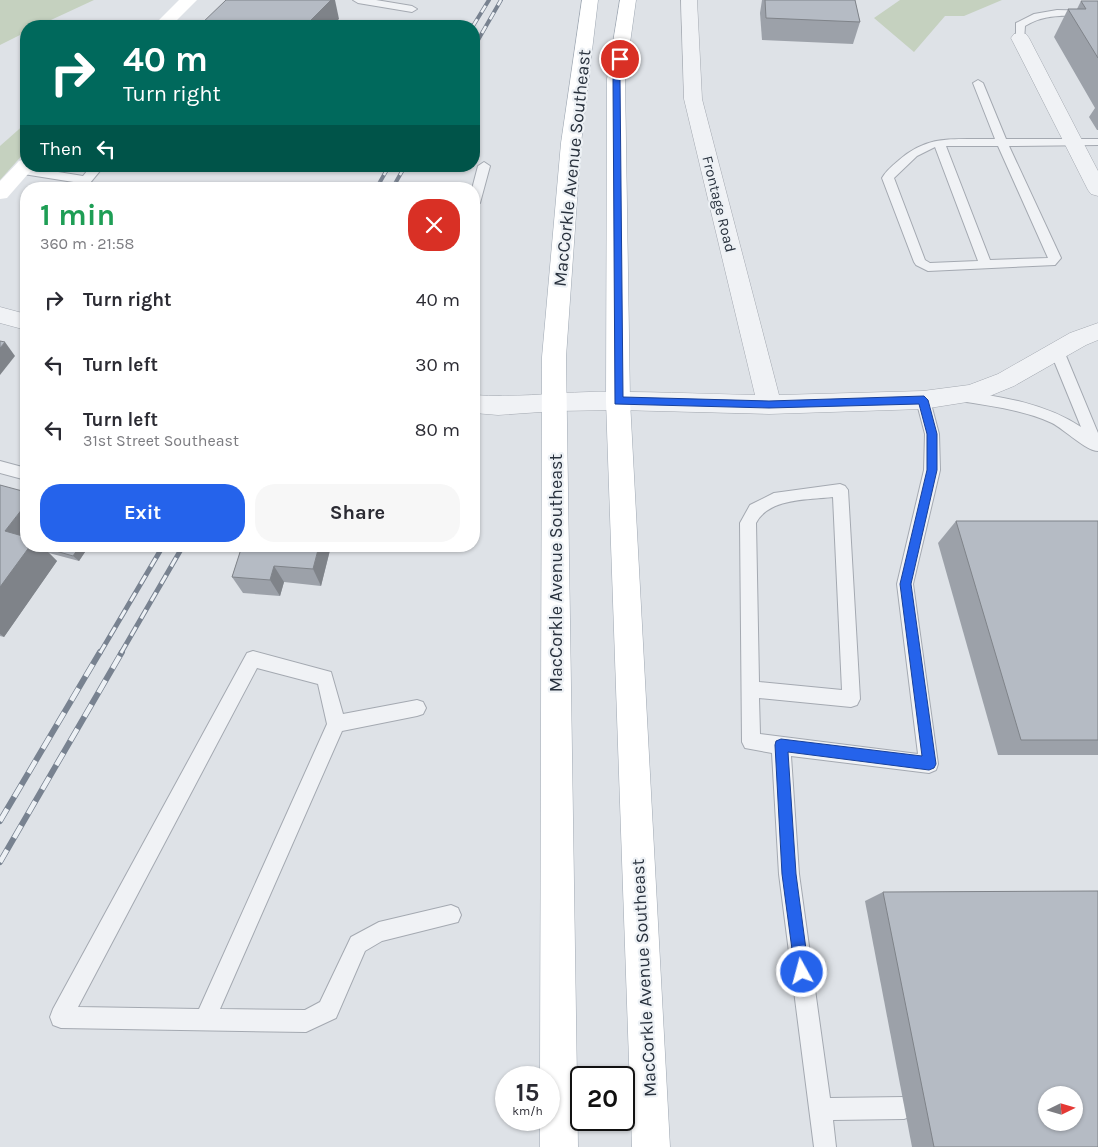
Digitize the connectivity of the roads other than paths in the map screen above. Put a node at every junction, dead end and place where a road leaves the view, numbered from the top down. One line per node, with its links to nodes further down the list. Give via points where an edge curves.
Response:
1 (188, 0): 8 (main road)
2 (358, 0): 6 (lane)
3 (590, 0): 32 (main road, MacCorkle Avenue Southeast, via 570,153 554,357)
4 (628, 0): 31 (main road, MacCorkle Avenue Southeast, via 616,79)
5 (689, 0): 34 (street, Frontage Road, via 693,99)
6 (412, 9)
7 (1098, 14): 9 (lane, via 1052,14 1028,18 1020,25)
8 (167, 20)
9 (1020, 38): 11 (street)
10 (978, 83): 14 (lane)
11 (1073, 142): 12 (lane); 14 (lane); 22 (street)
12 (1098, 142)
13 (939, 143): 14 (lane); 24 (lane); 24 (lane, via 919,148 888,178 920,262 928,267)
14 (1002, 143): 24 (lane, via 1056,258 1051,262)
15 (484, 166): 21 (lane)
16 (20, 172): 23 (main road)
17 (38, 172): 19 (lane)
18 (93, 172): 20 (lane)
19 (75, 182)
20 (84, 182)
21 (480, 182)
22 (1098, 190)
23 (0, 193)
24 (986, 265)
25 (0, 316): 26 (street)
26 (20, 321)
27 (1098, 332): 28 (street)
28 (1057, 351): 29 (street, via 1006,380 972,394); 35 (lane)
29 (955, 396): 30 (street); 35 (lane, via 1008,403 1037,412 1057,420)
30 (924, 400): 34 (street); 41 (lane, via 932,434 932,470 905,584 929,764)
31 (618, 401): 32 (street); 34 (street); 47 (main road, MacCorkle Avenue Southeast)
32 (556, 402): 33 (street); 46 (main road, MacCorkle Avenue Southeast)
33 (480, 404)
34 (769, 405)
35 (1097, 446)
36 (0, 467): 37 (lane)
37 (20, 472)
38 (750, 689): 38 (lane, via 748,523 755,510 779,497 840,490 851,699); 41 (lane, via 751,742)
39 (417, 708): 40 (lane)
40 (336, 724): 43 (lane); 43 (lane, via 325,678 254,660 61,1017)
41 (781, 745): 45 (lane, via 789,874)
42 (450, 915): 43 (lane, via 379,932 358,944 328,1010 306,1021)
43 (205, 1019)
44 (904, 1108): 45 (lane)
45 (820, 1109): 48 (lane)
46 (560, 1147)
47 (651, 1147)
48 (825, 1147)

